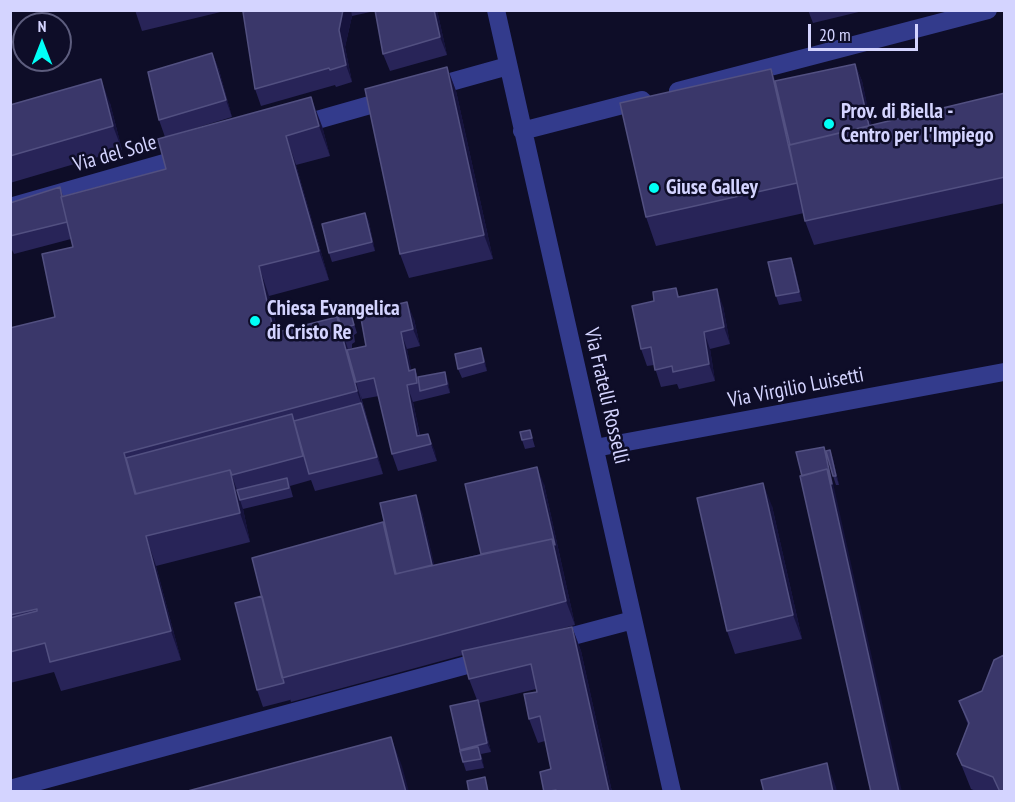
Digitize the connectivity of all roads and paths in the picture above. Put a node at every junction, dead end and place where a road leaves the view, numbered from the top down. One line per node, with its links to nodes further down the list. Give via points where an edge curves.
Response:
1 (496, 10): 3 (street, Via Fratelli Rosselli)
2 (988, 10): 5 (street)
3 (508, 66): 4 (street); 5 (street, Via Fratelli Rosselli)
4 (282, 130)
5 (522, 131): 9 (street, Via Fratelli Rosselli)
6 (203, 153): 7 (street, Via del Sole)
7 (10, 207)
8 (1005, 372): 9 (street, Via Virgilio Luisetti)
9 (596, 448): 10 (street, Via Fratelli Rosselli)
10 (633, 620): 11 (street); 14 (street, Via Fratelli Rosselli)
11 (541, 645)
12 (506, 654): 13 (street)
13 (10, 789)
14 (672, 792)

